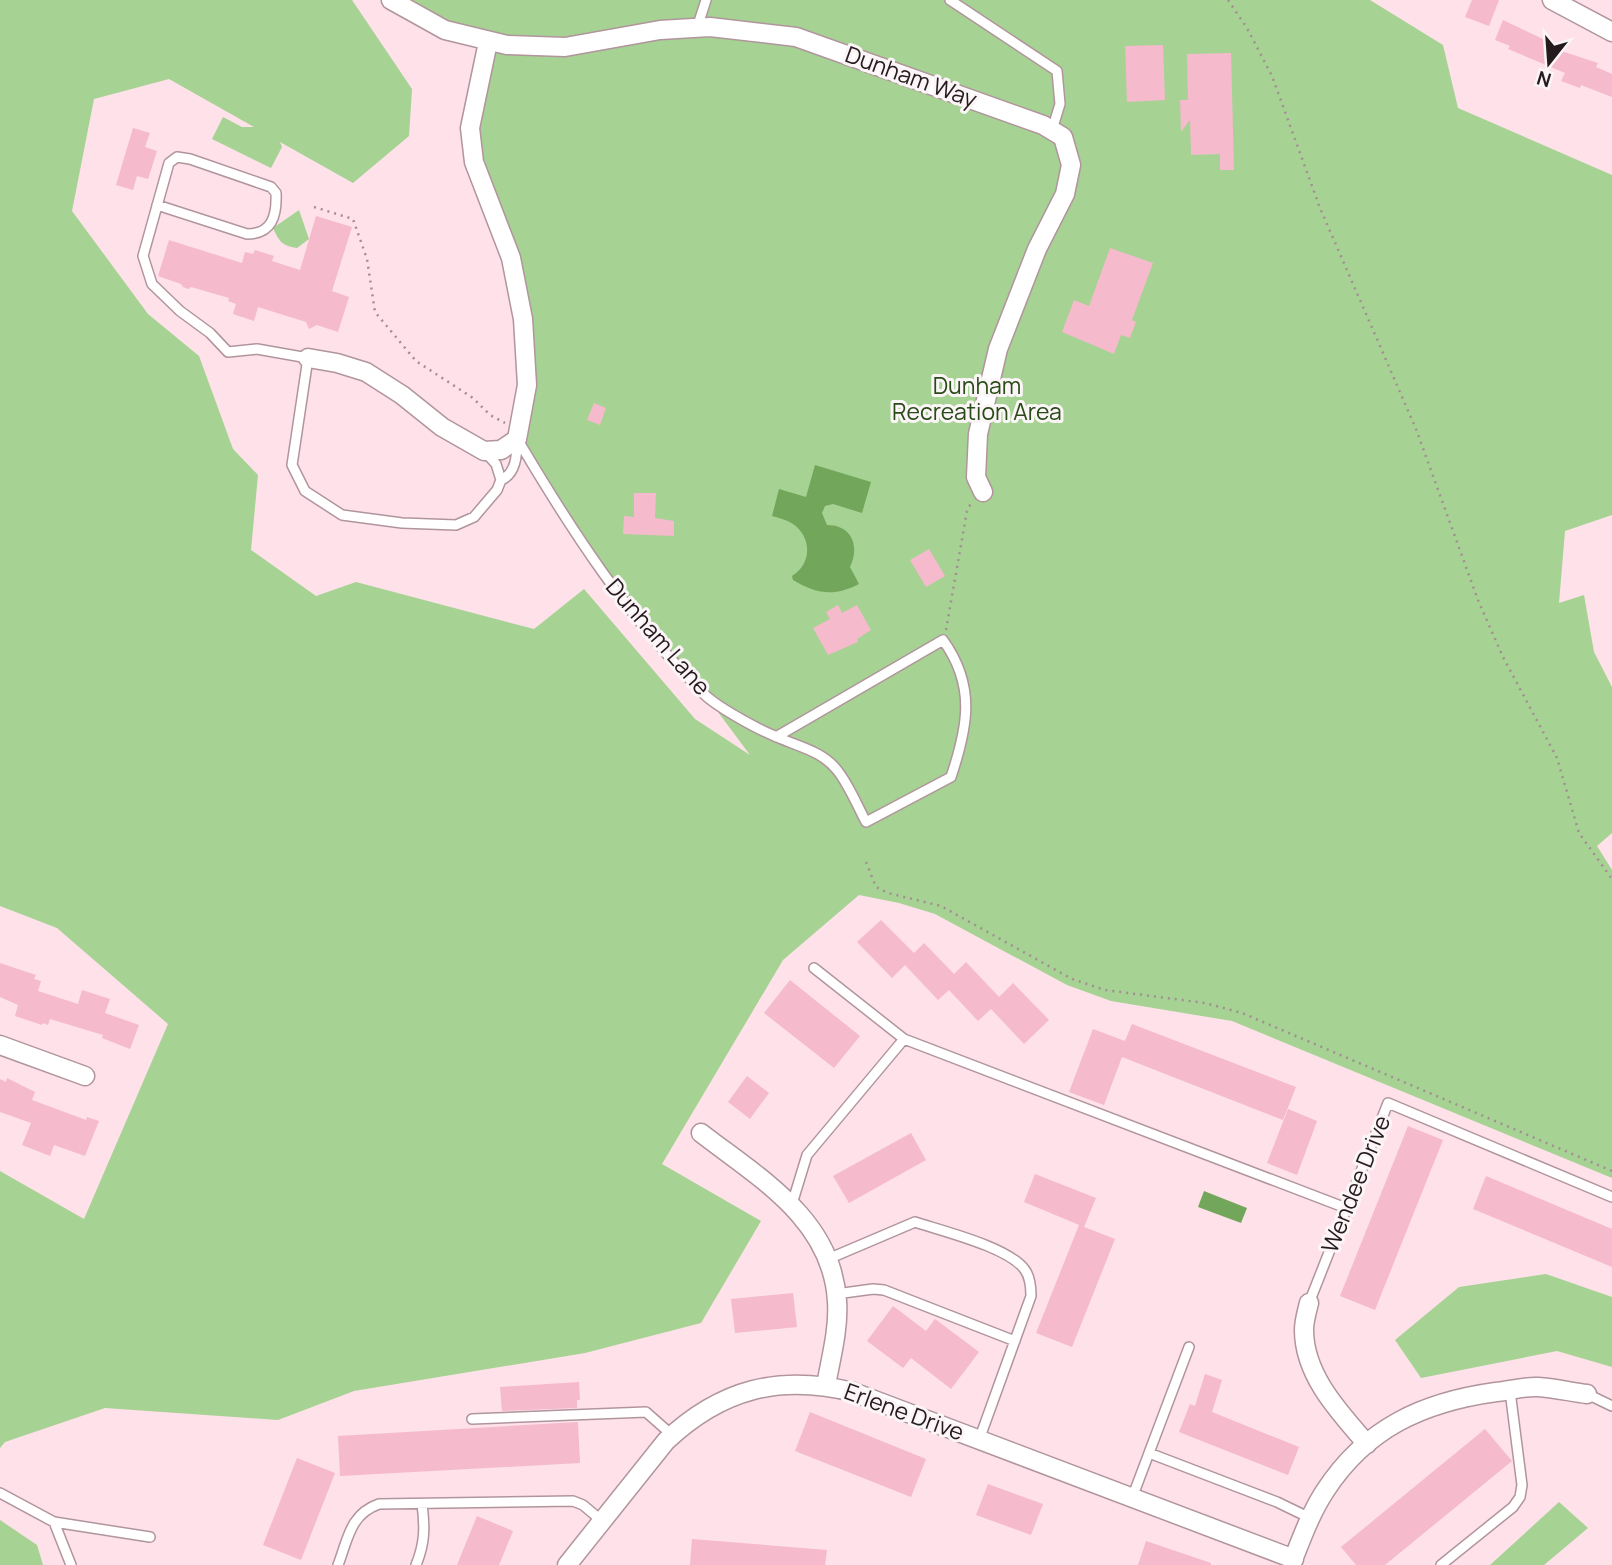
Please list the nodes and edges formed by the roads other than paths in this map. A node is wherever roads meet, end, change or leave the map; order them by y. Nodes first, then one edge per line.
1 (391, 0) edge
2 (706, 0) edge
3 (950, 0) edge
4 (1552, 0) edge
5 (1583, 8) edge
6 (697, 28) junction
7 (1612, 32) edge
8 (488, 42) junction
9 (1052, 130) junction
10 (157, 205) junction
11 (308, 358) junction
12 (514, 432) junction
13 (484, 451) junction
14 (501, 480) junction
15 (983, 492) road end
16 (776, 737) junction
17 (814, 968) dead end
18 (904, 1039) junction
19 (0, 1045) edge
20 (85, 1076) dead end
21 (701, 1133) dead end
22 (1612, 1197) edge
23 (792, 1204) junction
24 (1346, 1208) junction
25 (828, 1259) junction
26 (836, 1294) junction
27 (1309, 1303) joint
28 (1015, 1341) junction
29 (1189, 1347) dead end
30 (827, 1385) junction
31 (1510, 1391) junction
32 (1587, 1394) joint
33 (1612, 1406) edge
34 (472, 1419) dead end
35 (673, 1436) junction
36 (979, 1440) junction
37 (1367, 1444) junction
38 (1149, 1453) junction
39 (0, 1493) edge
40 (1132, 1497) junction
41 (422, 1504) junction
42 (1310, 1518) junction
43 (602, 1521) junction
44 (54, 1522) junction
45 (150, 1537) dead end
46 (1293, 1562) edge
47 (71, 1565) edge
48 (338, 1565) edge
49 (416, 1565) edge
50 (567, 1565) edge
51 (1441, 1565) edge

1 - 8 street, Dunham Way
2 - 6 lane
3 - 9 lane
4 - 5 street
5 - 7 street
6 - 8 street, Dunham Way
6 - 9 street, Dunham Way
8 - 12 street
9 - 15 street
10 - 10 lane
10 - 11 lane
11 - 13 street
11 - 14 lane
12 - 13 street
12 - 14 lane
12 - 16 lane, Dunham Lane
13 - 14 lane
16 - 16 lane, Dunham Lane
17 - 18 lane
18 - 23 lane
18 - 24 lane
19 - 20 street
21 - 23 street
22 - 24 lane, Wendee Drive
23 - 25 street
24 - 27 lane, Wendee Drive
25 - 26 street
25 - 28 lane
26 - 28 lane
26 - 30 street
27 - 37 street, Wendee Drive
28 - 36 lane
29 - 38 lane
30 - 35 street, Erlene Drive
30 - 36 street, Erlene Drive
31 - 32 street
31 - 37 street
31 - 51 lane
32 - 33 lane
34 - 35 lane
35 - 43 street, Erlene Drive
36 - 40 street, Erlene Drive
37 - 42 street
38 - 40 lane
38 - 42 lane
39 - 44 lane
40 - 46 street, Erlene Drive
41 - 43 lane
41 - 48 lane
41 - 49 lane
42 - 46 street
43 - 50 street, Erlene Drive
44 - 45 lane
44 - 47 lane

